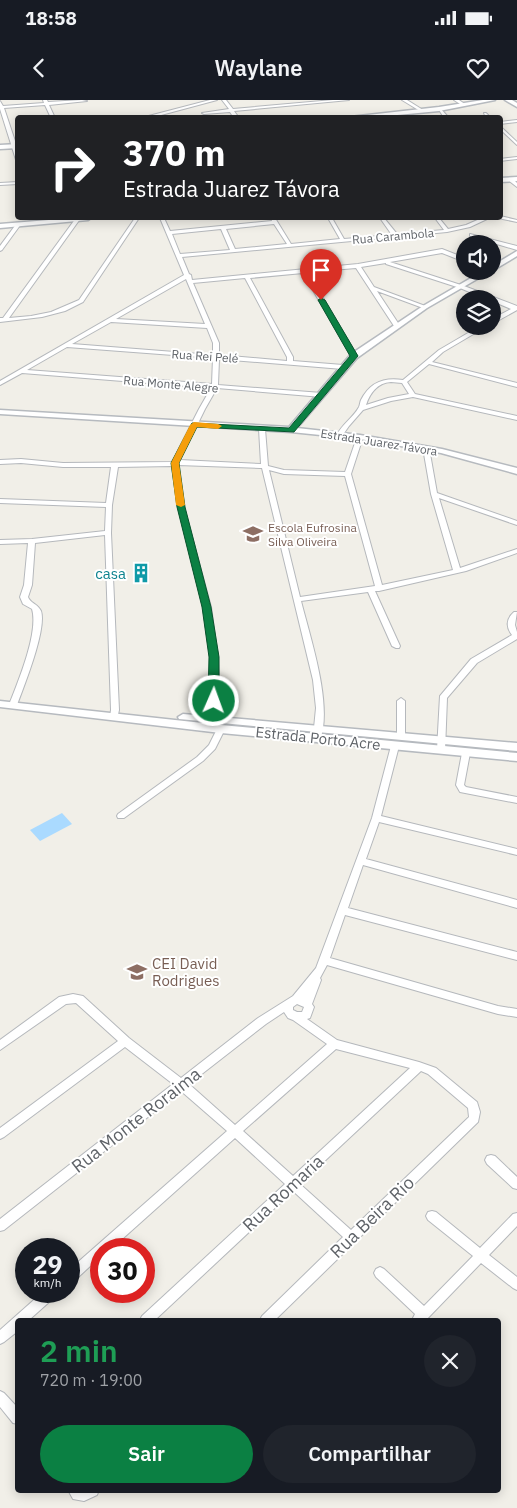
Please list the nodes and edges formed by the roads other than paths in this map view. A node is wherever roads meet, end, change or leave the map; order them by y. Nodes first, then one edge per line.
1 (215, 100) edge
2 (224, 100) edge
3 (347, 100) edge
4 (404, 100) edge
5 (456, 100) edge
6 (492, 100) edge
7 (508, 100) edge
8 (0, 101) edge
9 (84, 101) edge
10 (46, 102) edge
11 (308, 102) edge
12 (196, 104) junction
13 (464, 105) junction
14 (517, 105) edge
15 (1, 107) edge
16 (438, 109) junction
17 (231, 110) junction
18 (421, 110) junction
19 (204, 113) joint
20 (52, 115) edge
21 (158, 115) edge
22 (235, 115) edge
23 (396, 115) edge
24 (444, 115) edge
25 (517, 121) edge
26 (503, 123) edge
27 (503, 129) edge
28 (515, 139) edge
29 (506, 140) dead end
30 (15, 143) edge
31 (517, 144) edge
32 (15, 146) edge
33 (0, 147) edge
34 (517, 158) edge
35 (503, 160) edge
36 (514, 179) edge
37 (15, 183) edge
38 (0, 184) edge
39 (517, 186) edge
40 (503, 218) edge
41 (37, 220) edge
42 (77, 220) edge
43 (136, 220) edge
44 (163, 220) edge
45 (275, 220) edge
46 (331, 220) edge
47 (384, 220) edge
48 (439, 220) edge
49 (481, 220) edge
50 (517, 221) edge
51 (19, 224) junction
52 (0, 226) edge
53 (223, 227) junction
54 (448, 231) junction
55 (170, 233) junction
56 (396, 236) junction
57 (343, 240) junction
58 (501, 243) edge
59 (290, 246) junction
60 (517, 248) edge
61 (0, 249) edge
62 (233, 251) junction
63 (442, 251) joint
64 (517, 253) edge
65 (180, 256) junction
66 (456, 256) edge
67 (386, 262) junction
68 (501, 263) edge
69 (358, 266) junction
70 (305, 272) junction
71 (188, 275) junction
72 (247, 277) junction
73 (473, 280) edge
74 (190, 282) junction
75 (462, 287) junction
76 (373, 288) junction
77 (470, 290) edge
78 (501, 303) edge
79 (425, 307) junction
80 (516, 309) edge
81 (501, 317) edge
82 (2, 320) edge
83 (111, 320) junction
84 (208, 326) junction
85 (397, 326) junction
86 (469, 335) edge
87 (66, 345) junction
88 (215, 356) junction
89 (354, 356) junction
90 (290, 362) junction
91 (427, 362) junction
92 (343, 367) junction
93 (21, 371) junction
94 (404, 382) junction
95 (0, 383) edge
96 (517, 385) edge
97 (215, 388) junction
98 (322, 395) junction
99 (413, 395) junction
100 (361, 409) junction
101 (0, 412) edge
102 (517, 418) edge
103 (194, 425) junction
104 (262, 429) junction
105 (291, 430) junction
106 (340, 435) junction
107 (360, 437) junction
108 (426, 448) junction
109 (0, 462) edge
110 (175, 463) junction
111 (115, 465) junction
112 (264, 468) junction
113 (517, 471) edge
114 (348, 474) junction
115 (434, 494) junction
116 (0, 501) edge
117 (109, 504) junction
118 (517, 523) edge
119 (108, 533) junction
120 (32, 541) junction
121 (0, 542) edge
122 (517, 551) edge
123 (457, 571) junction
124 (375, 590) junction
125 (298, 599) junction
126 (517, 614) edge
127 (516, 636) edge
128 (396, 646) dead end
129 (0, 697) edge
130 (401, 701) dead end
131 (14, 702) junction
132 (0, 704) edge
133 (114, 713) junction
134 (212, 720) junction
135 (220, 729) junction
136 (318, 733) junction
137 (398, 741) junction
138 (442, 745) junction
139 (517, 747) edge
140 (466, 753) junction
141 (517, 757) edge
142 (517, 800) edge
143 (122, 816) dead end
144 (376, 818) junction
145 (517, 852) edge
146 (361, 861) junction
147 (517, 904) edge
148 (342, 910) junction
149 (517, 956) edge
150 (322, 965) junction
151 (73, 998) joint
152 (296, 1010) junction
153 (517, 1013) edge
154 (312, 1030) joint
155 (125, 1042) junction
156 (334, 1044) junction
157 (0, 1046) edge
158 (419, 1066) junction
159 (181, 1084) junction
160 (236, 1132) junction
161 (0, 1134) edge
162 (491, 1160) dead end
163 (517, 1184) edge
164 (293, 1185) junction
165 (432, 1216) dead end
166 (517, 1218) edge
167 (0, 1226) edge
168 (351, 1237) junction
169 (115, 1238) edge
170 (482, 1257) junction
171 (90, 1260) edge
172 (80, 1268) edge
173 (380, 1273) dead end
174 (517, 1284) edge
175 (39, 1303) edge
176 (421, 1317) edge
177 (22, 1318) edge
178 (148, 1318) edge
179 (268, 1318) edge
180 (15, 1325) edge
181 (0, 1338) edge
182 (0, 1397) edge
183 (15, 1414) edge

1 - 12 street
2 - 17 street
3 - 11 street
4 - 18 street
5 - 13 street
6 - 13 street
7 - 14 street
8 - 15 street
9 - 10 street
10 - 15 street
10 - 20 street
11 - 17 street
12 - 19 street
12 - 21 street
13 - 16 street
15 - 30 street
16 - 18 street
16 - 24 street
17 - 19 street
17 - 22 street
18 - 23 street
25 - 26 street
27 - 28 street
28 - 29 street
28 - 31 street
32 - 33 street
34 - 35 street
36 - 39 street
37 - 38 street
40 - 50 street
41 - 51 street
42 - 82 street
43 - 82 street
44 - 55 street
45 - 53 street
45 - 59 street
46 - 57 street
47 - 56 street
48 - 54 street
49 - 54 street, Rua Carambola
51 - 52 street
51 - 61 street
53 - 55 street
53 - 62 street
54 - 56 street, Rua Carambola
55 - 65 street
56 - 57 street, Rua Carambola
57 - 59 street, Rua Carambola
58 - 60 street
59 - 62 street, Rua Carambola
62 - 65 street, Rua Carambola
63 - 66 street
63 - 67 street
64 - 68 street
65 - 71 street
67 - 69 street
67 - 75 street
69 - 70 street
69 - 76 street
70 - 72 street
70 - 89 street
71 - 74 street
71 - 83 street
72 - 74 street
72 - 90 street
73 - 75 street
74 - 84 street
75 - 77 street
75 - 79 street
76 - 79 street
76 - 85 street
78 - 80 street
79 - 85 street
80 - 81 street
83 - 84 street
83 - 87 street
84 - 88 street
85 - 89 street
86 - 91 street
87 - 88 street, Rua Rei Pelé
87 - 93 street
88 - 90 street, Rua Rei Pelé
88 - 97 street
89 - 92 street
90 - 92 street, Rua Rei Pelé
91 - 94 street
91 - 96 street
92 - 98 street
93 - 95 street
93 - 97 street, Rua Monte Alegre
94 - 99 street
94 - 100 street
97 - 98 street, Rua Monte Alegre
97 - 103 street
98 - 105 street
99 - 100 street
99 - 102 street
100 - 106 street
101 - 103 street, Estrada Juarez Távora
103 - 104 street, Estrada Juarez Távora
103 - 110 street
104 - 105 street, Estrada Juarez Távora
104 - 112 street
105 - 106 street, Estrada Juarez Távora
106 - 107 street, Estrada Juarez Távora
107 - 108 street, Estrada Juarez Távora
107 - 114 street
108 - 113 street, Estrada Juarez Távora
108 - 115 street
109 - 111 street
110 - 111 street
110 - 112 street
110 - 134 street
111 - 117 street
112 - 114 street
112 - 125 street
114 - 124 street
115 - 118 street
115 - 123 street
116 - 117 street
117 - 119 street
119 - 120 street
119 - 133 street
120 - 121 street
120 - 131 street
122 - 123 street
123 - 124 street
124 - 125 street
124 - 128 street
125 - 136 street
126 - 127 street
127 - 138 street
129 - 131 street, Estrada Porto Acre
130 - 137 street
131 - 132 street, Estrada Porto Acre
131 - 133 street, Estrada Porto Acre
133 - 134 street, Estrada Porto Acre
133 - 135 street, Estrada Porto Acre
134 - 136 street, Estrada Porto Acre
135 - 136 street, Estrada Porto Acre
135 - 143 street
136 - 137 street, Estrada Porto Acre
137 - 138 street, Estrada Porto Acre
137 - 144 street
138 - 139 street, Estrada Porto Acre
138 - 140 street, Estrada Porto Acre
140 - 141 street, Estrada Porto Acre
140 - 142 street
144 - 145 street
144 - 146 street
146 - 147 street
146 - 148 street
148 - 149 street
148 - 150 street
150 - 152 street
150 - 152 street
150 - 153 street
151 - 155 street
151 - 157 street
152 - 154 street
152 - 159 street, Rua Monte Roraima
154 - 156 street
155 - 159 street
155 - 161 street
156 - 158 street
156 - 160 street
158 - 164 street, Rua Romaria
158 - 168 street, Rua Beira Rio
159 - 160 street
159 - 167 street, Rua Monte Roraima
160 - 164 street
160 - 169 street
162 - 163 street
164 - 168 street
164 - 178 street, Rua Romaria
165 - 170 street
166 - 170 street
168 - 179 street, Rua Beira Rio
170 - 174 street
170 - 176 street
171 - 172 street
173 - 176 street
175 - 177 street
180 - 181 street
182 - 183 street

